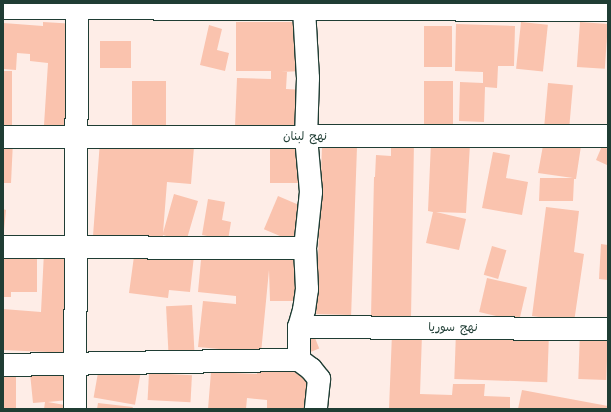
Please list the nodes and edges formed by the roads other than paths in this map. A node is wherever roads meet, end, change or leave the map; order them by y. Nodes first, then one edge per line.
1 (187, 6) edge
2 (3, 8) edge
3 (77, 9) junction
4 (304, 9) junction
5 (608, 10) edge
6 (608, 136) edge
7 (3, 137) edge
8 (306, 137) junction
9 (77, 138) junction
10 (3, 247) edge
11 (76, 247) junction
12 (305, 248) junction
13 (299, 327) junction
14 (608, 329) edge
15 (299, 360) junction
16 (3, 365) edge
17 (75, 365) junction
18 (75, 409) edge
19 (316, 409) edge

1 - 3 street
1 - 4 street
2 - 3 street
3 - 9 street
4 - 5 street
4 - 8 street
6 - 8 street, نهج لبنان
7 - 9 street, نهج لبنان
8 - 9 street, نهج لبنان
8 - 12 street
9 - 11 street
10 - 11 street
11 - 12 street
11 - 17 street
12 - 13 street
13 - 14 street, نهج سوريا
13 - 15 street
15 - 17 street
15 - 19 street
16 - 17 street
17 - 18 street

